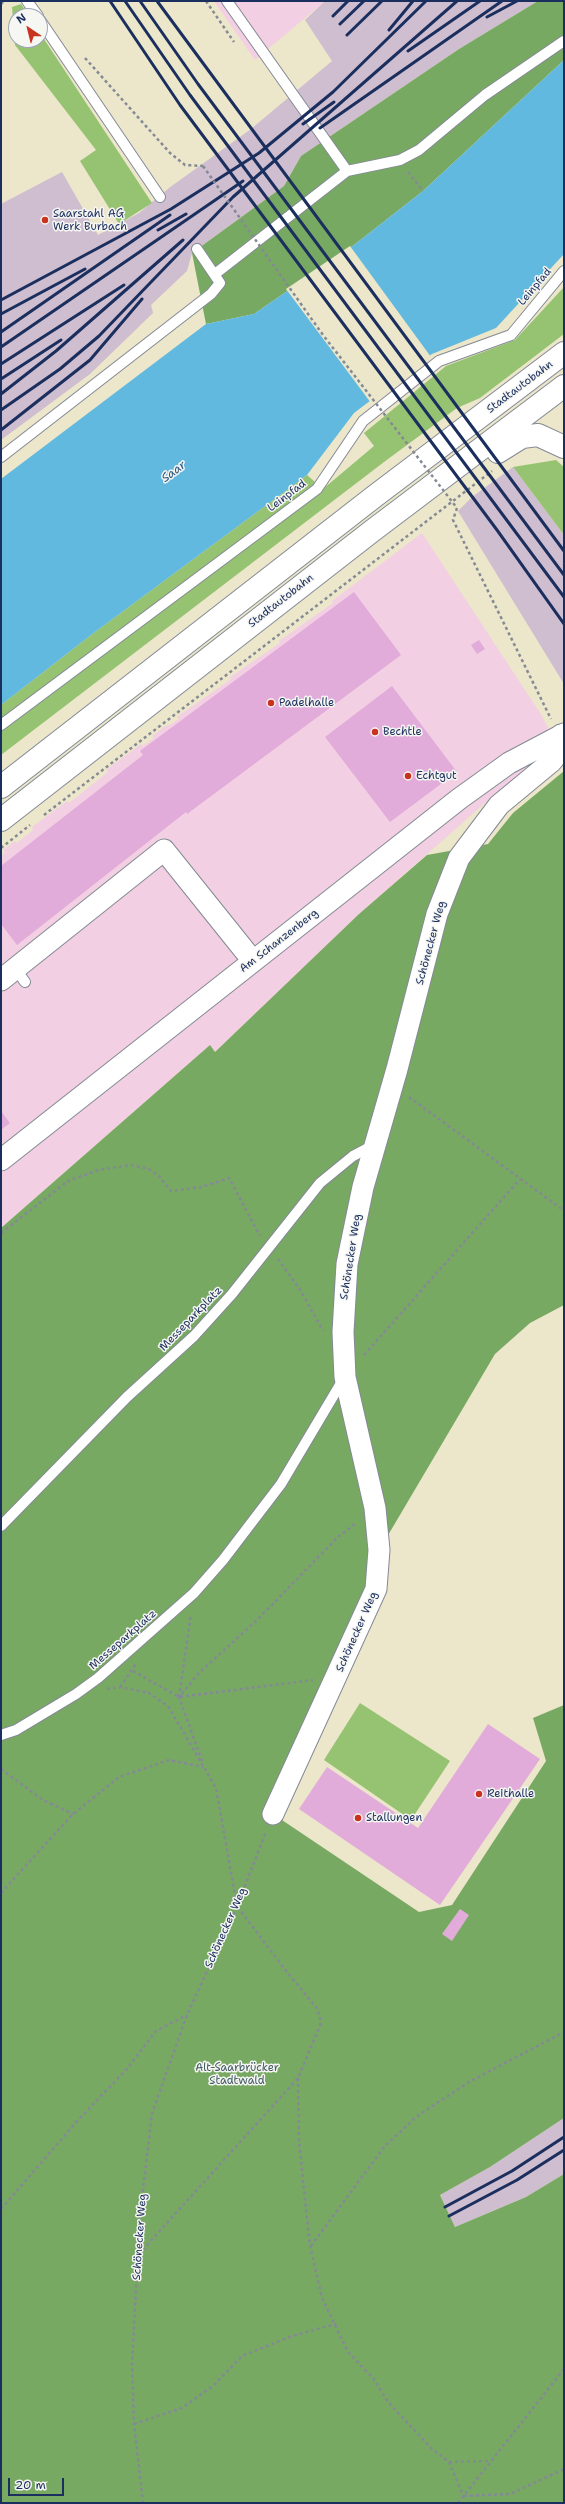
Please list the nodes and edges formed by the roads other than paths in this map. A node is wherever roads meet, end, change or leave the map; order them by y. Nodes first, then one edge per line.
1 (227, 1) edge
2 (48, 32) edge
3 (564, 41) edge
4 (347, 171) junction
5 (160, 197) dead end
6 (197, 249) dead end
7 (564, 271) edge
8 (216, 274) junction
9 (564, 353) edge
10 (564, 386) edge
11 (564, 447) edge
12 (1, 457) edge
13 (372, 531) junction
14 (1, 725) edge
15 (562, 734) edge
16 (1, 787) edge
17 (1, 820) edge
18 (253, 961) junction
19 (14, 977) edge
20 (376, 1144) junction
21 (1, 1160) edge
22 (345, 1377) junction
23 (1, 1526) edge
24 (1, 1735) edge
25 (273, 1814) road end

1 - 4 lane
2 - 5 lane
3 - 4 lane
4 - 8 lane
6 - 8 lane
7 - 14 lane, Leinpfad
8 - 12 lane
9 - 16 highway, Stadtautobahn
10 - 13 highway, Stadtautobahn
11 - 13 highway
13 - 17 highway, Stadtautobahn
15 - 18 street, Am Schanzenberg
15 - 20 street, Schönecker Weg
18 - 19 street
18 - 21 street, Am Schanzenberg
20 - 22 street, Schönecker Weg
20 - 23 lane, Messeparkplatz
22 - 24 lane, Messeparkplatz
22 - 25 street, Schönecker Weg

